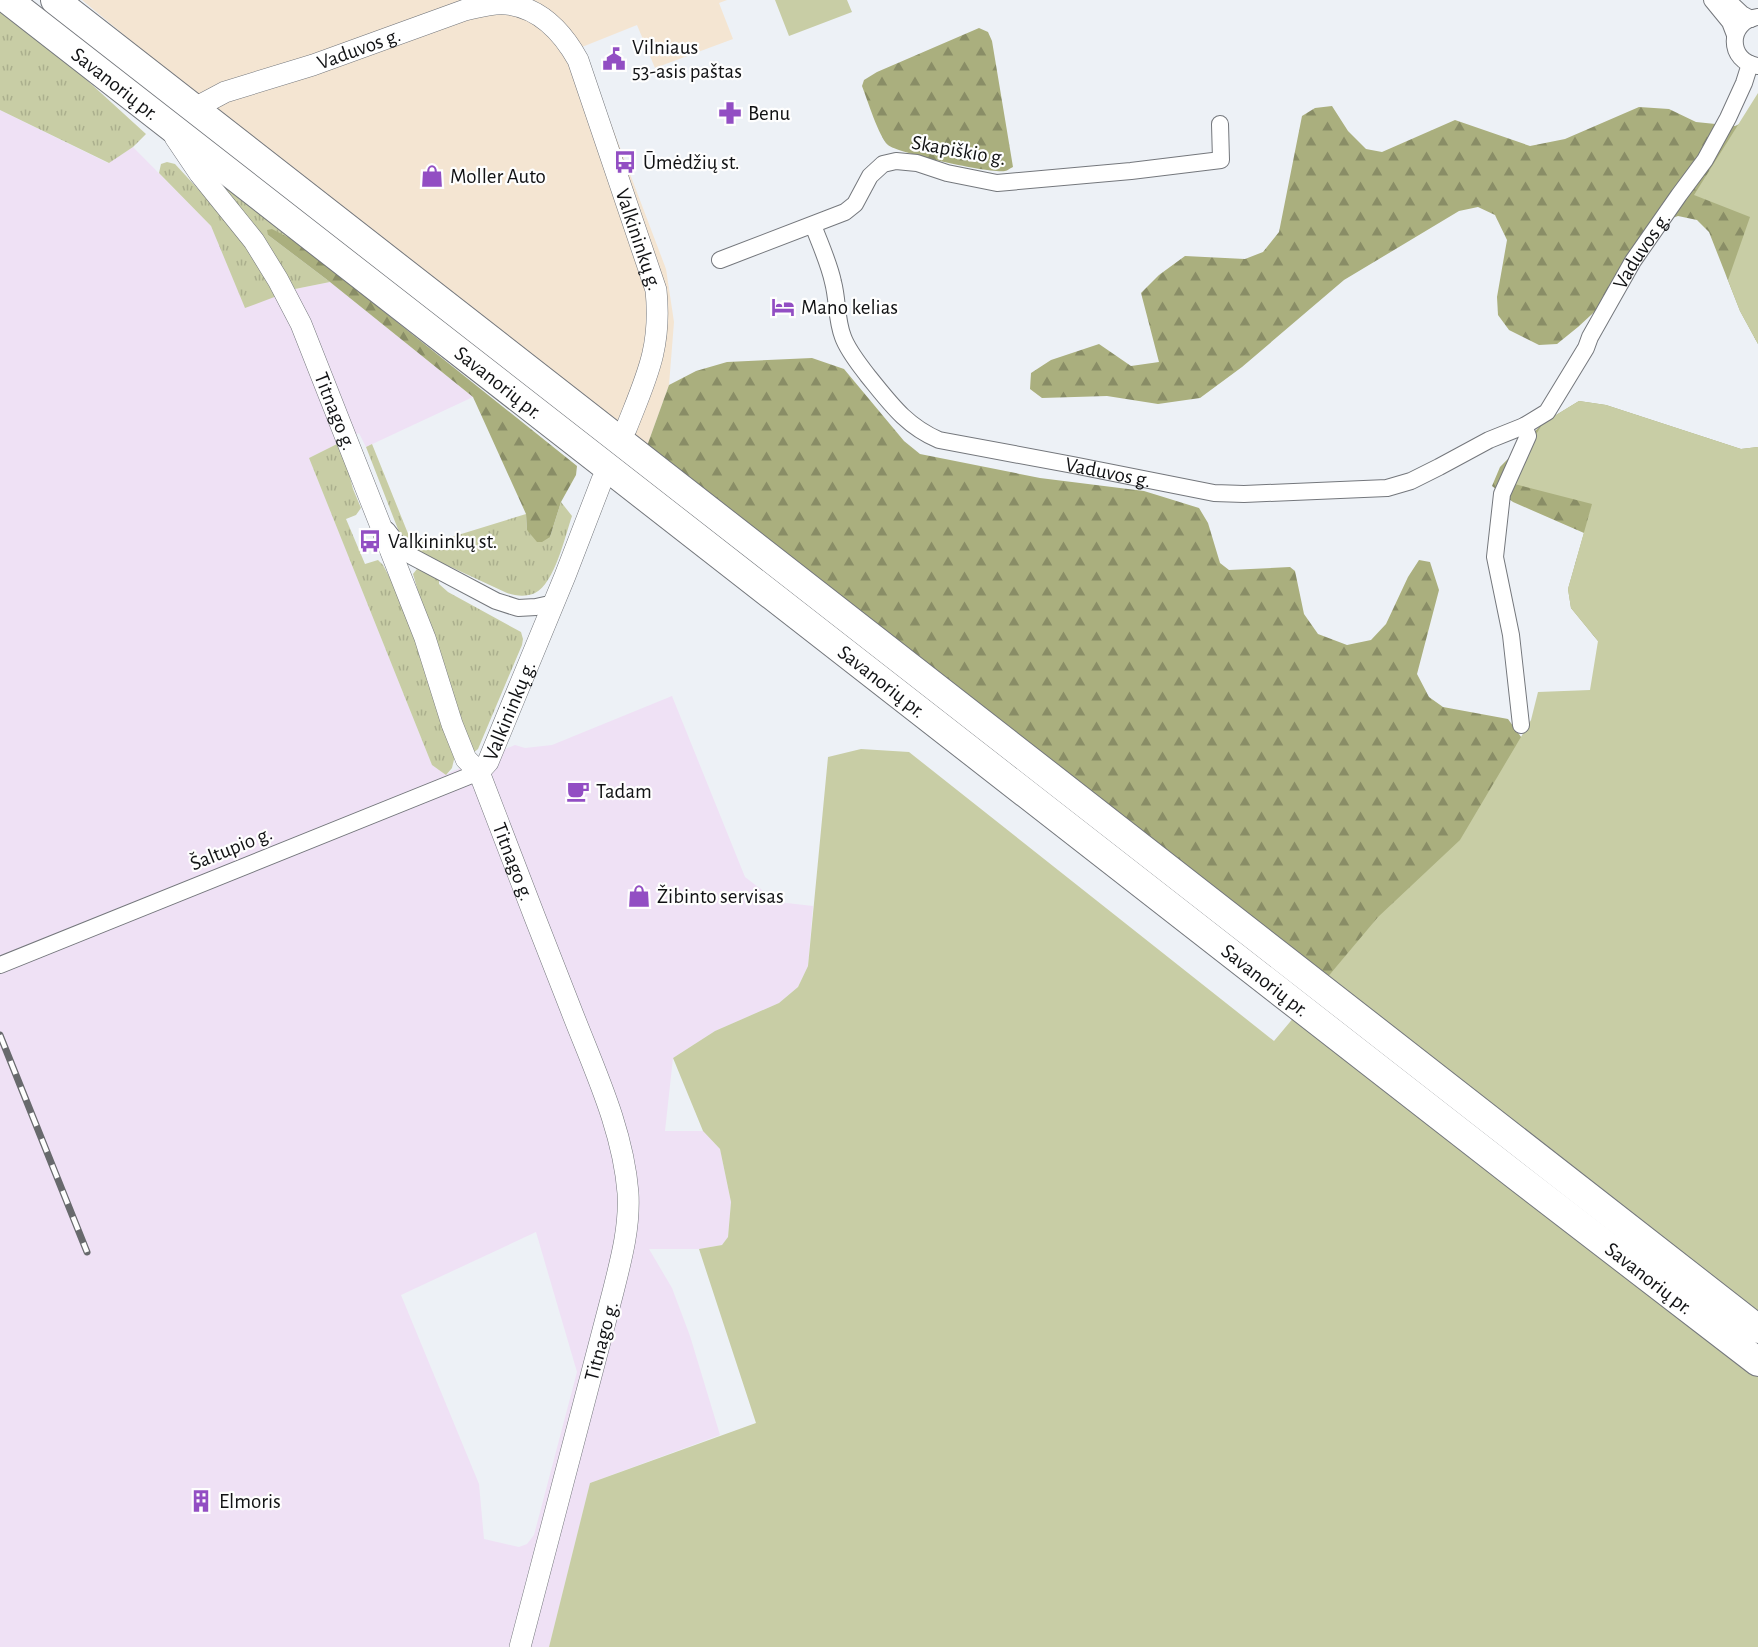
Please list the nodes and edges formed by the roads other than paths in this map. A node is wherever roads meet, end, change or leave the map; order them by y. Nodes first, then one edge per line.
1 (8, 0) edge
2 (55, 0) edge
3 (1712, 0) edge
4 (1727, 0) edge
5 (521, 3) edge
6 (1755, 18) edge
7 (1735, 36) junction
8 (1754, 65) edge
9 (193, 109) junction
10 (167, 124) junction
11 (1220, 124) dead end
12 (813, 225) junction
13 (720, 260) dead end
14 (1524, 426) junction
15 (626, 429) dead end
16 (602, 480) dead end
17 (378, 519) junction
18 (554, 603) junction
19 (1521, 725) dead end
20 (479, 772) junction
21 (0, 965) edge
22 (1758, 1329) edge
23 (1758, 1362) edge
24 (520, 1647) edge

1 - 10 highway, Savanorių pr.
2 - 9 highway, Savanorių pr.
3 - 7 street, Vaduvos g.
4 - 6 street
5 - 9 street, Vaduvos g.
5 - 15 street, Valkininkų g.
6 - 7 street
7 - 8 street, Vaduvos g.
8 - 14 street, Vaduvos g.
9 - 22 highway, Savanorių pr.
10 - 17 street, Titnago g.
10 - 23 highway, Savanorių pr.
11 - 12 street, Skapiškio g.
12 - 13 street, Skapiškio g.
12 - 14 street, Vaduvos g.
14 - 19 street
16 - 18 street, Valkininkų g.
17 - 18 street
17 - 20 street, Titnago g.
18 - 20 street, Valkininkų g.
20 - 21 street, Šaltupio g.
20 - 24 street, Titnago g.

